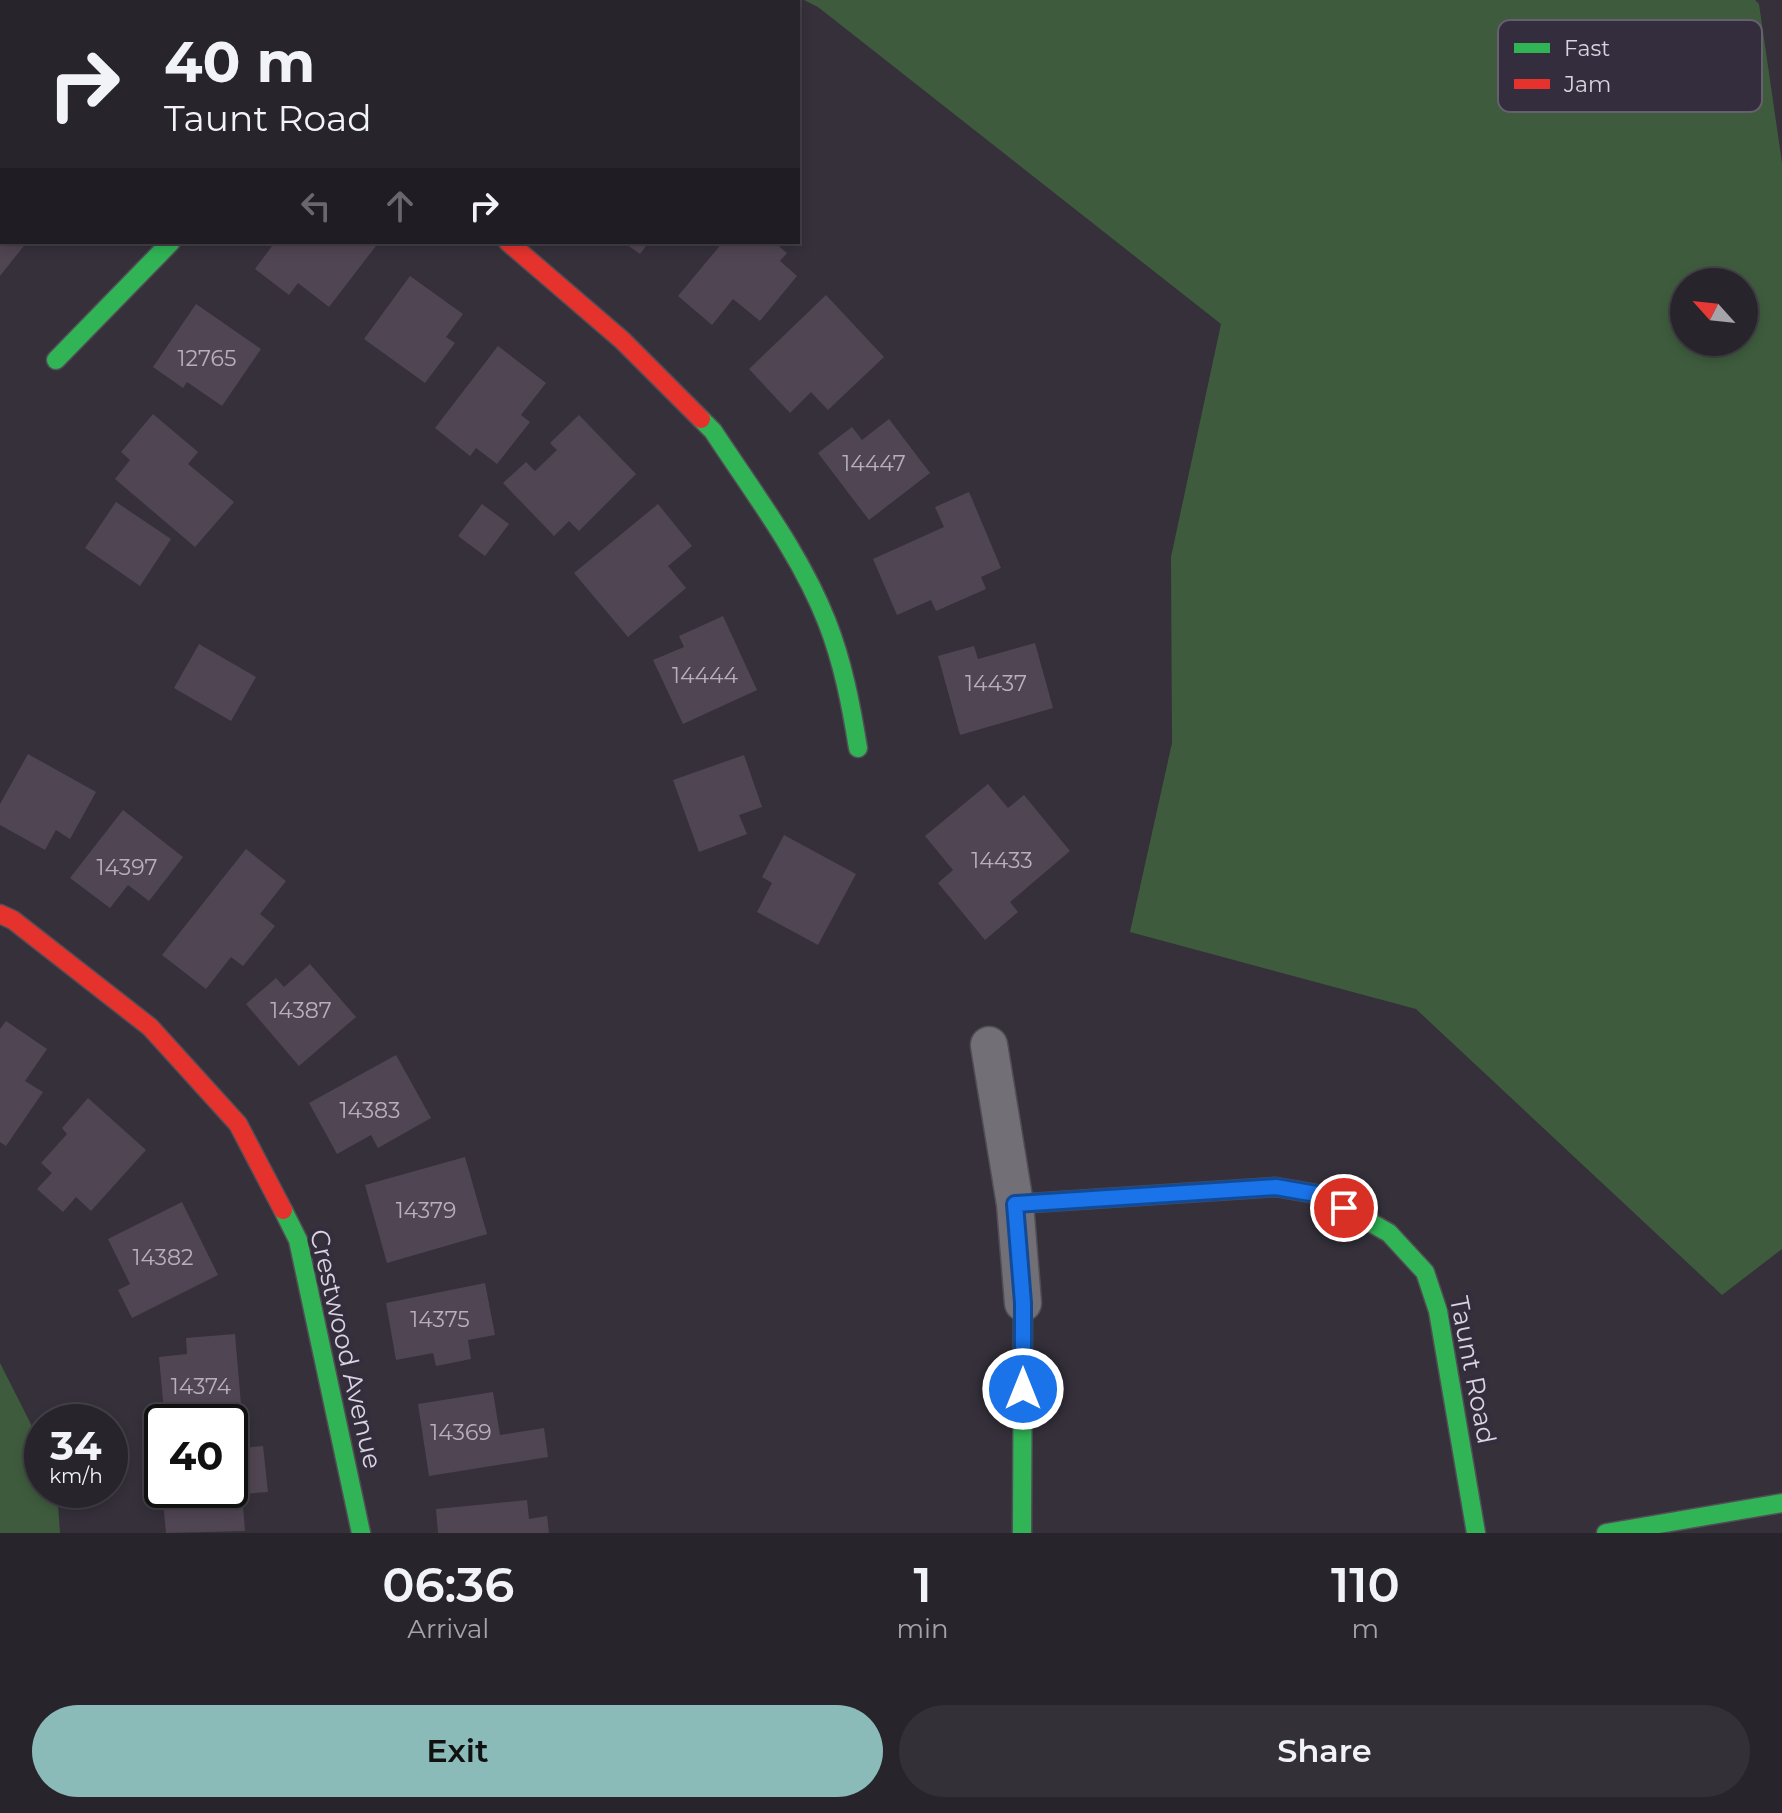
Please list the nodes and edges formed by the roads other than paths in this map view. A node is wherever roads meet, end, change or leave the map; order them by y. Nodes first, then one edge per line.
1 (169, 244) edge
2 (510, 244) edge
3 (56, 360) dead end
4 (858, 748) dead end
5 (0, 914) edge
6 (989, 1045) dead end
7 (1015, 1204) junction
8 (1023, 1303) joint
9 (1782, 1503) edge
10 (361, 1533) edge
11 (1022, 1533) edge
12 (1476, 1533) edge
13 (1606, 1533) edge

1 - 3 street
2 - 4 street
5 - 10 street, Crestwood Avenue
6 - 7 street
7 - 8 street
7 - 12 street, Taunt Road
8 - 11 street
9 - 13 street

